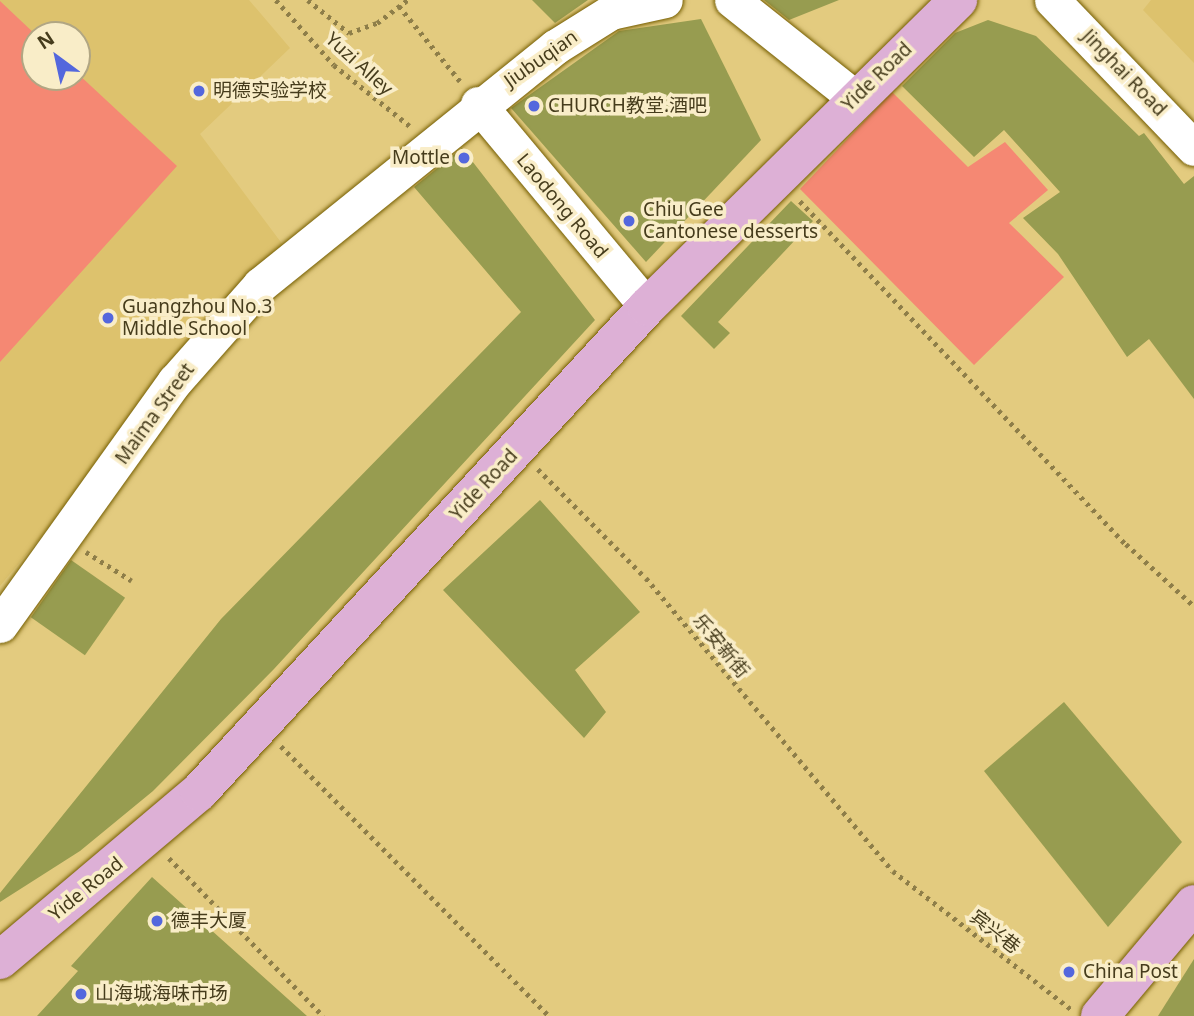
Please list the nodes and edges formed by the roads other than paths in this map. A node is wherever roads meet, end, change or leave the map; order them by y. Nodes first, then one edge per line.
1 (665, 0) edge
2 (732, 0) edge
3 (958, 0) edge
4 (1052, 0) edge
5 (854, 97) junction
6 (478, 104) junction
7 (430, 143) joint
8 (1194, 148) edge
9 (647, 307) junction
10 (0, 625) edge
11 (1194, 904) edge
12 (0, 960) edge
13 (1100, 1016) edge

1 - 6 street, Jiubuqian
2 - 5 street
3 - 5 main road, Yide Road
4 - 8 street, Jinghai Road
5 - 9 main road, Yide Road
6 - 7 street, Jiubuqian
6 - 9 street, Laodong Road
7 - 10 street, Maima Street
9 - 12 main road, Yide Road
11 - 13 main road

